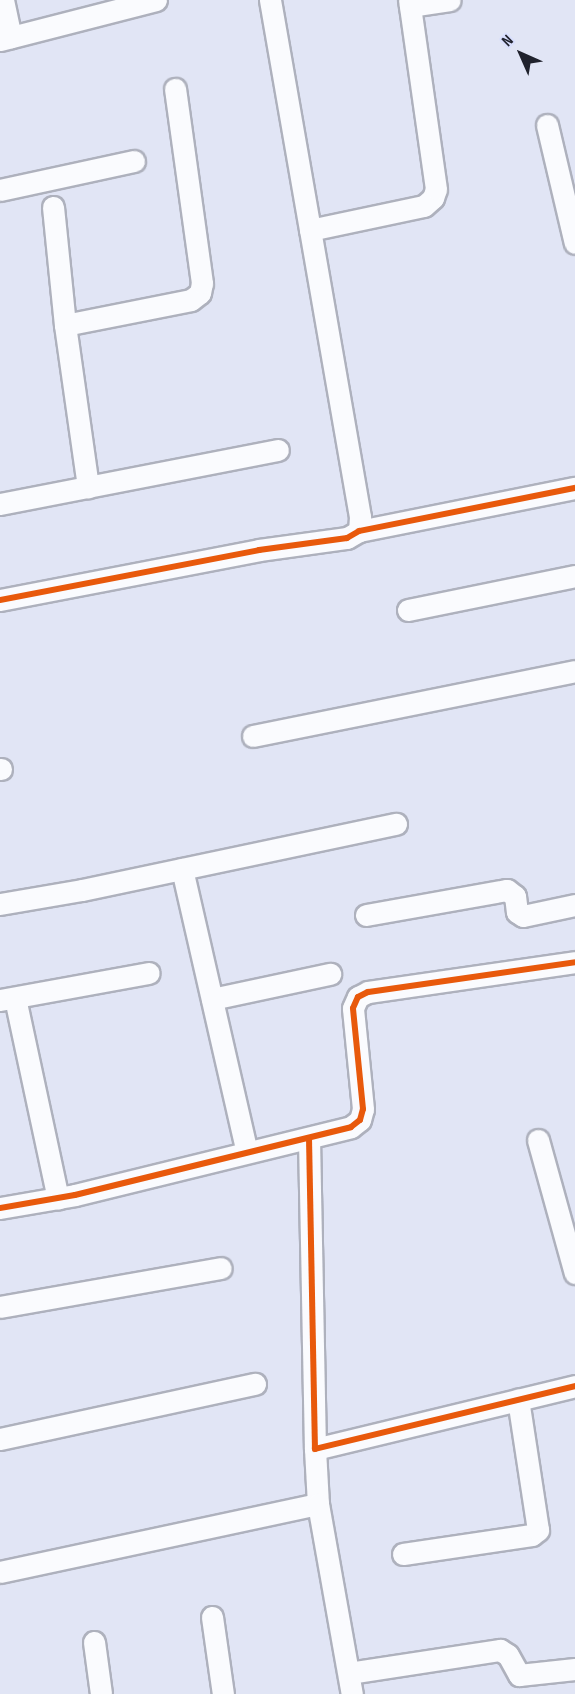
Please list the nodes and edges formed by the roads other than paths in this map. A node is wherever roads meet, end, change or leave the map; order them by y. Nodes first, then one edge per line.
1 (3, 0) edge
2 (156, 0) edge
3 (270, 0) edge
4 (450, 0) edge
5 (410, 3) edge
6 (6, 39) edge
7 (175, 89) dead end
8 (548, 125) dead end
9 (134, 161) dead end
10 (0, 190) edge
11 (53, 207) dead end
12 (310, 230) junction
13 (575, 243) edge
14 (64, 325) junction
15 (278, 450) dead end
16 (88, 487) junction
17 (575, 488) edge
18 (0, 504) edge
19 (359, 531) junction
20 (575, 576) edge
21 (0, 600) edge
22 (408, 610) dead end
23 (575, 671) edge
24 (253, 736) dead end
25 (396, 824) dead end
26 (182, 869) junction
27 (0, 904) edge
28 (575, 905) edge
29 (366, 915) dead end
30 (575, 962) edge
31 (149, 973) dead end
32 (330, 974) dead end
33 (7, 999) edge
34 (212, 999) junction
35 (309, 1138) junction
36 (538, 1140) dead end
37 (247, 1152) junction
38 (58, 1198) junction
39 (0, 1208) edge
40 (221, 1268) dead end
41 (575, 1273) edge
42 (0, 1307) edge
43 (255, 1384) dead end
44 (575, 1386) edge
45 (518, 1400) junction
46 (0, 1439) edge
47 (315, 1449) junction
48 (318, 1504) junction
49 (403, 1554) dead end
50 (0, 1572) edge
51 (212, 1617) dead end
52 (94, 1642) dead end
53 (575, 1669) edge
54 (349, 1672) junction
55 (101, 1694) edge
56 (223, 1694) edge
57 (352, 1694) edge

1 - 6 street
2 - 6 street
3 - 12 street
4 - 5 street
5 - 12 street
7 - 14 street
8 - 13 street
9 - 10 street
11 - 14 street
12 - 19 street
14 - 16 street
15 - 16 street
16 - 18 street
17 - 19 street
19 - 21 street
20 - 22 street
23 - 24 street
25 - 26 street
26 - 27 street
26 - 34 street
28 - 29 street
30 - 35 street
31 - 33 street
32 - 34 street
33 - 38 street
34 - 37 street
35 - 37 street
35 - 47 street
36 - 41 street
37 - 38 street
38 - 39 street
40 - 42 street
43 - 46 street
44 - 45 street
45 - 47 street
45 - 49 street
47 - 48 street
48 - 50 street
48 - 54 street
51 - 56 street
52 - 55 street
53 - 54 street
54 - 57 street

